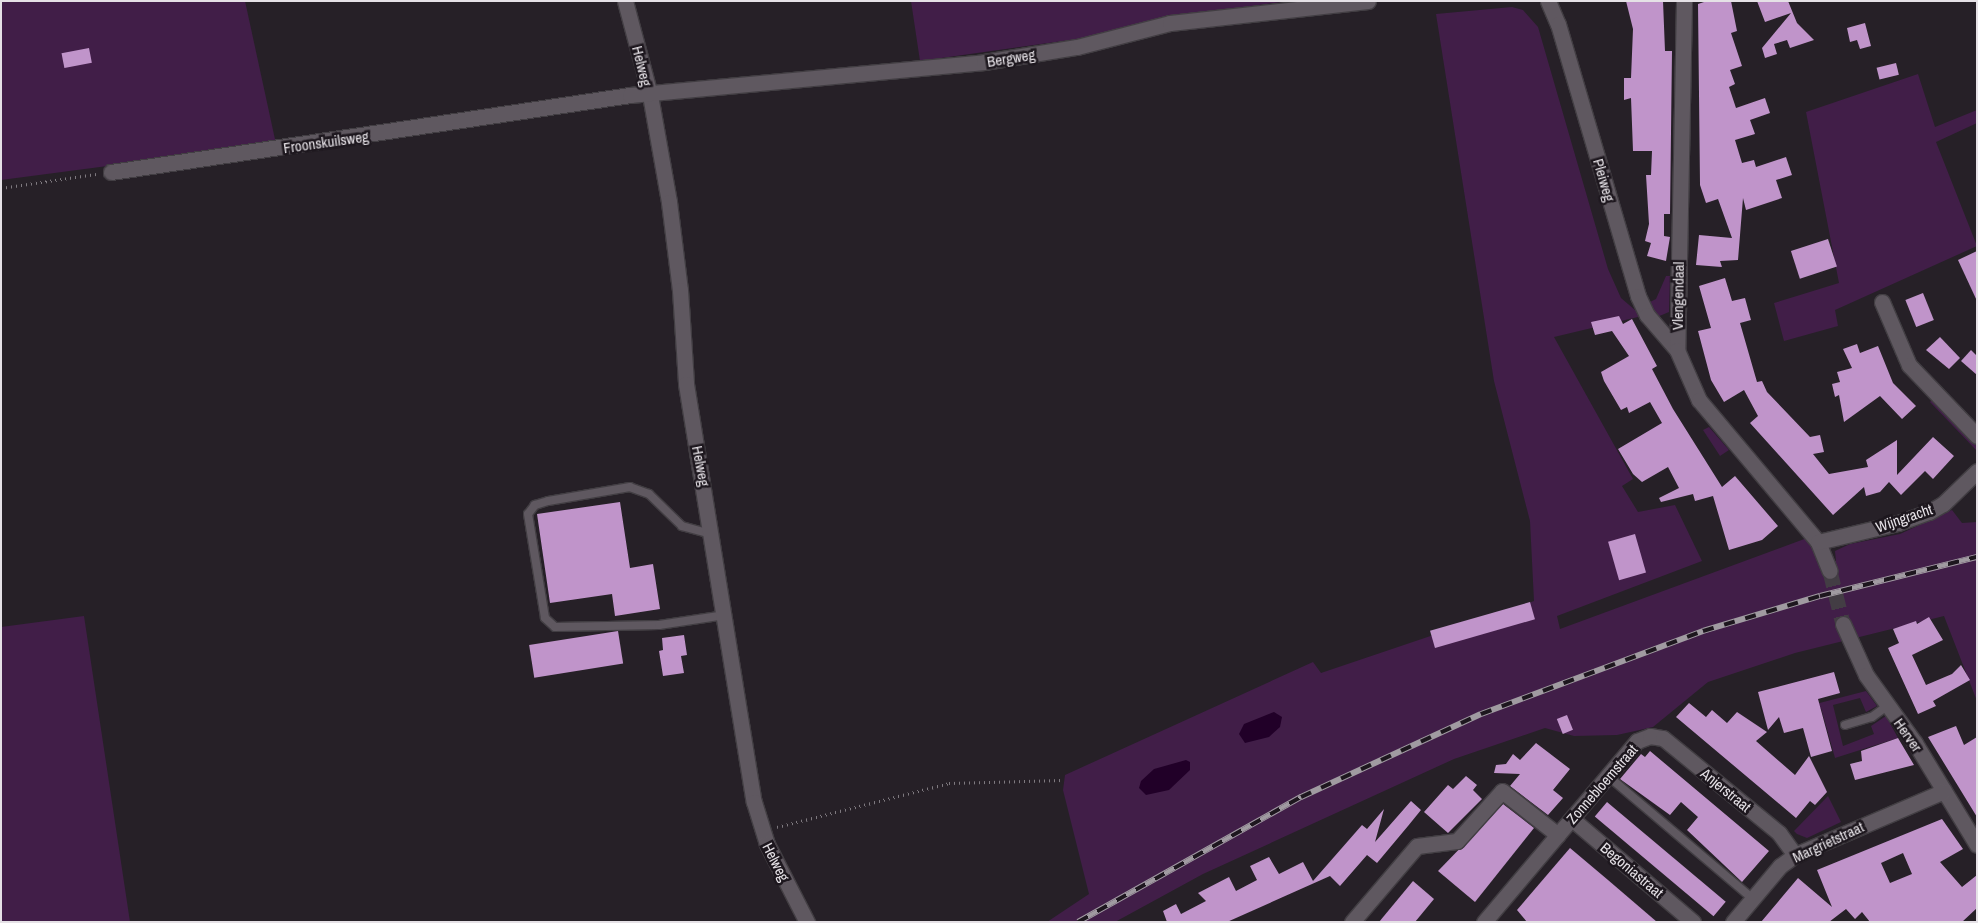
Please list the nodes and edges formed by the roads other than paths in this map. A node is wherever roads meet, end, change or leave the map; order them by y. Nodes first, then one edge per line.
1 (625, 1) edge
2 (1368, 1) edge
3 (1548, 1) edge
4 (1684, 1) edge
5 (650, 95) junction
6 (111, 172) road end
7 (1882, 302) dead end
8 (1677, 350) junction
9 (1977, 436) edge
10 (1977, 471) edge
11 (713, 534) junction
12 (1818, 542) junction
13 (1830, 571) tunnel mouth
14 (725, 615) junction
15 (1843, 624) tunnel mouth
16 (1887, 706) junction
17 (1845, 725) dead end
18 (1650, 736) joint
19 (1608, 776) junction
20 (1944, 791) junction
21 (1572, 819) junction
22 (1558, 835) junction
23 (1977, 845) edge
24 (1795, 855) junction
25 (1753, 899) junction
26 (1489, 920) edge
27 (807, 922) edge
28 (1352, 922) edge
29 (1693, 922) edge
30 (1733, 922) edge

1 - 5 street, Helweg
2 - 5 street, Bergweg
3 - 8 street, Pleiweg
4 - 8 street, Vlengendaal
5 - 6 street, Froonskuilsweg
5 - 11 street, Helweg
7 - 9 street
8 - 12 street, Vlengendaal
10 - 12 street, Wijngracht
11 - 14 street, Helweg
11 - 14 lane
12 - 13 street
14 - 27 street, Helweg
15 - 16 street, Herver
16 - 17 lane
16 - 20 street, Herver
18 - 19 street, Zonnebloemstraat
18 - 24 street, Anjerstraat
19 - 21 street, Zonnebloemstraat
19 - 25 lane
20 - 23 street, Herver
20 - 24 street, Margrietstraat
21 - 22 street, Zonnebloemstraat
21 - 29 street, Begoniastraat
22 - 26 street, Zonnebloemstraat
22 - 28 street, Zonnebloemstraat
24 - 25 street, Margrietstraat
25 - 30 street, Margrietstraat

